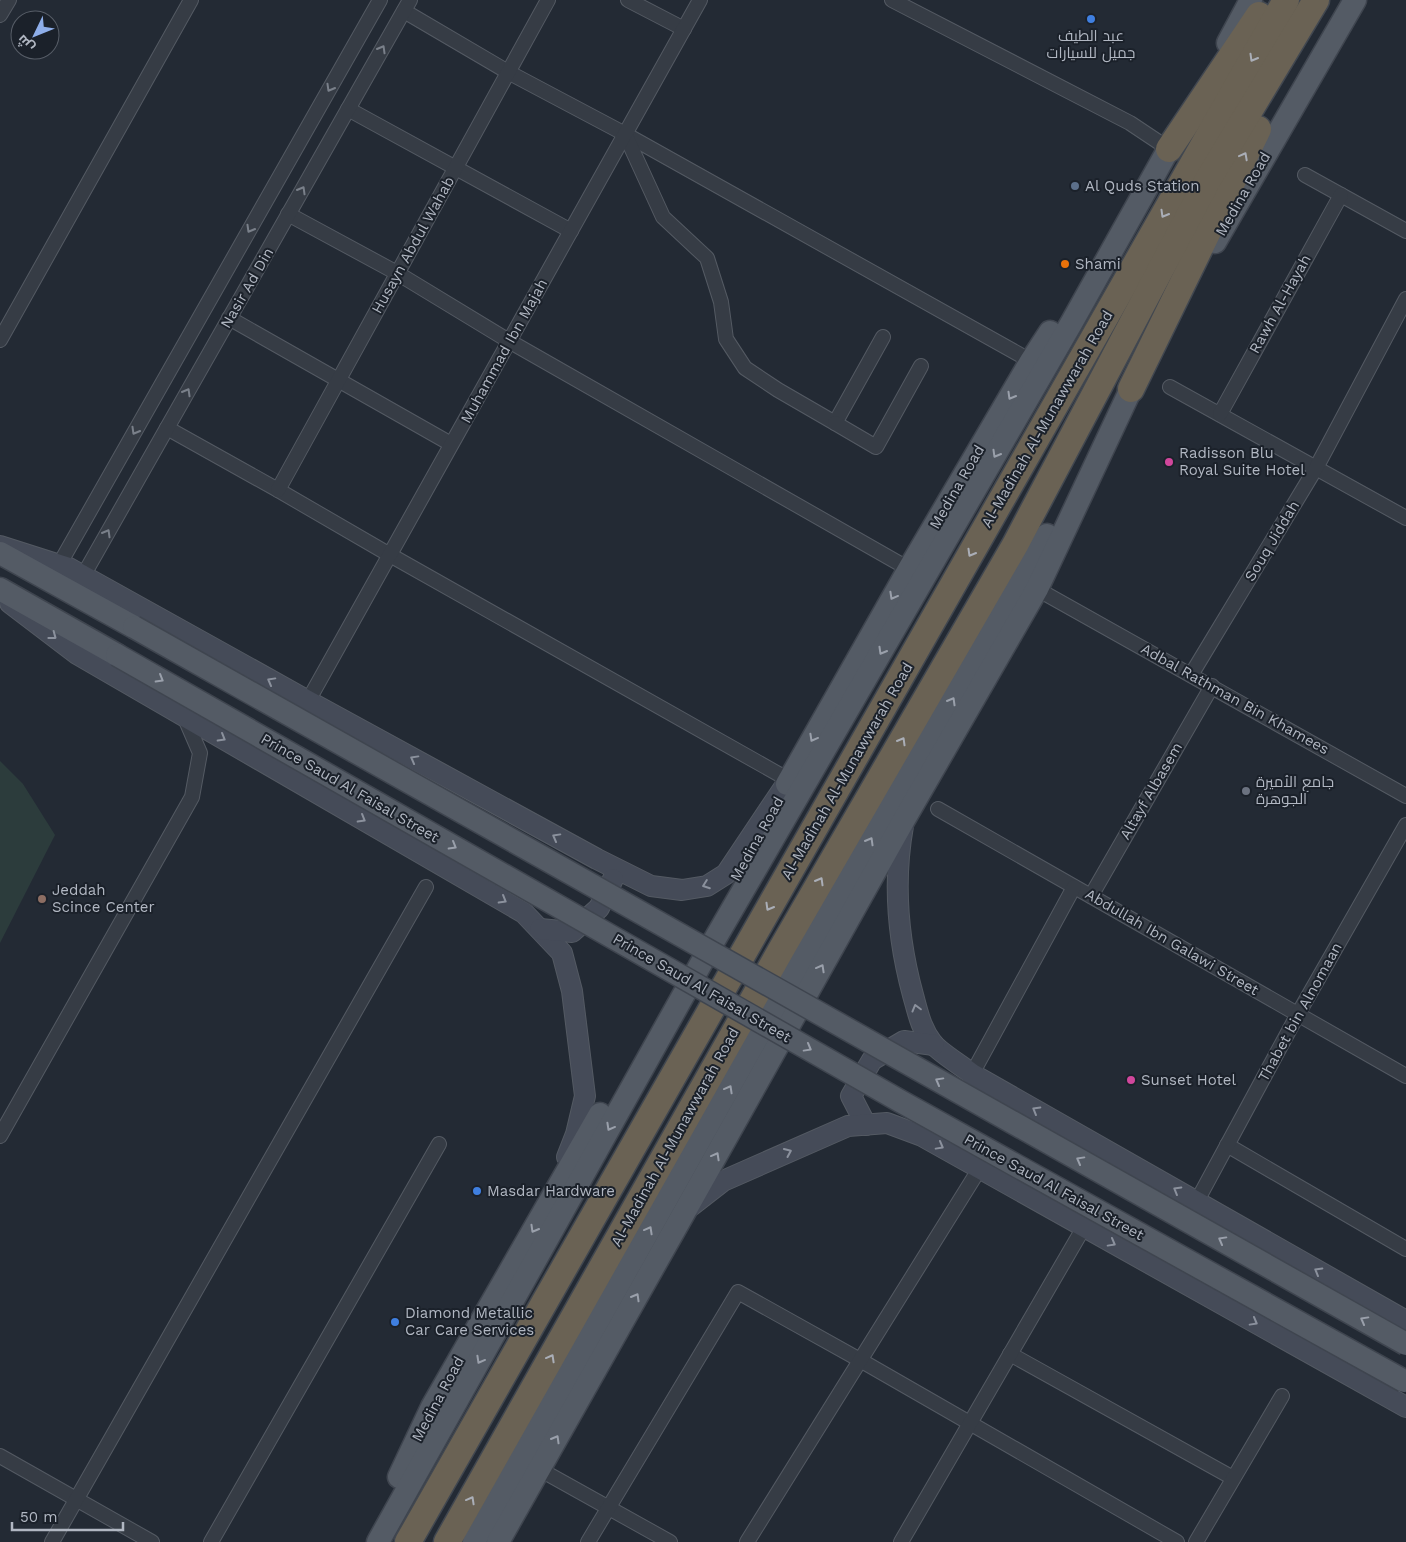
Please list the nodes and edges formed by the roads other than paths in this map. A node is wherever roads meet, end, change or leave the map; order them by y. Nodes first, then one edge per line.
1 (9, 0) edge
2 (191, 0) edge
3 (380, 0) edge
4 (548, 0) edge
5 (628, 0) edge
6 (700, 0) edge
7 (892, 0) edge
8 (1251, 0) edge
9 (1269, 0) edge
10 (1286, 0) edge
11 (1316, 0) edge
12 (1326, 0) edge
13 (1355, 0) edge
14 (407, 6) edge
15 (0, 16) edge
16 (684, 29) junction
17 (508, 72) junction
18 (348, 109) junction
19 (626, 134) junction
20 (1169, 149) junction
21 (455, 168) junction
22 (1306, 175) dead end
23 (1341, 195) junction
24 (288, 214) junction
25 (1406, 230) edge
26 (571, 231) junction
27 (397, 274) junction
28 (1406, 299) edge
29 (230, 318) junction
30 (883, 337) dead end
31 (0, 340) edge
32 (509, 341) junction
33 (1031, 361) junction
34 (921, 366) dead end
35 (338, 380) junction
36 (1170, 387) dead end
37 (1131, 389) junction
38 (1220, 414) junction
39 (835, 423) junction
40 (167, 428) junction
41 (451, 444) junction
42 (1316, 468) junction
43 (278, 490) junction
44 (1406, 518) edge
45 (0, 546) edge
46 (0, 553) edge
47 (390, 555) junction
48 (59, 565) junction
49 (908, 569) junction
50 (83, 576) junction
51 (0, 589) edge
52 (1037, 589) junction
53 (0, 596) edge
54 (1191, 675) junction
55 (1212, 686) junction
56 (308, 701) junction
57 (184, 716) junction
58 (789, 780) junction
59 (1406, 796) edge
60 (938, 809) dead end
61 (905, 818) junction
62 (1406, 824) edge
63 (597, 859) junction
64 (426, 887) dead end
65 (1074, 887) junction
66 (1091, 896) junction
67 (540, 929) junction
68 (708, 951) junction
69 (691, 982) junction
70 (783, 992) junction
71 (1298, 1014) junction
72 (765, 1025) junction
73 (934, 1045) junction
74 (972, 1074) junction
75 (1406, 1076) edge
76 (866, 1125) junction
77 (0, 1136) edge
78 (440, 1144) dead end
79 (1227, 1145) junction
80 (980, 1168) junction
81 (549, 1202) junction
82 (1197, 1202) junction
83 (686, 1211) junction
84 (1084, 1227) junction
85 (1406, 1249) edge
86 (1406, 1321) edge
87 (1406, 1344) edge
88 (1010, 1354) junction
89 (860, 1360) junction
90 (1405, 1382) edge
91 (1282, 1396) dead end
92 (1406, 1407) edge
93 (970, 1424) junction
94 (0, 1456) edge
95 (539, 1469) junction
96 (1233, 1478) junction
97 (77, 1499) junction
98 (607, 1508) junction
99 (52, 1542) edge
100 (152, 1542) edge
101 (211, 1542) edge
102 (368, 1542) edge
103 (378, 1542) edge
104 (408, 1542) edge
105 (447, 1542) edge
106 (474, 1542) edge
107 (498, 1542) edge
108 (588, 1542) edge
109 (670, 1542) edge
110 (748, 1542) edge
111 (901, 1542) edge
112 (1177, 1542) edge
113 (1196, 1542) edge

1 - 15 street
2 - 31 street
3 -> 48 street, Nasir Ad Din
4 - 17 street, Husayn Abdul Wahab
5 - 16 street
6 - 16 street, Muhammad Ibn Majah
7 - 20 street
8 - 20 main road, Medina Road
9 - 20 highway
10 -> 104 highway, Al-Madinah Al-Munawwarah Road
105 -> 11 highway, Al-Madinah Al-Munawwarah Road
37 -> 12 highway
13 - 37 main road, Medina Road
14 - 17 street
18 -> 14 street, Nasir Ad Din
16 - 19 street, Muhammad Ibn Majah
17 - 19 street
17 - 21 street, Husayn Abdul Wahab
18 - 21 street
24 -> 18 street, Nasir Ad Din
19 - 26 street, Muhammad Ibn Majah
19 - 33 street
19 - 39 street
20 - 33 main road, Medina Road
20 -> 68 main road, Medina Road
21 - 26 street
21 - 27 street, Husayn Abdul Wahab
22 - 23 street
23 - 25 street
23 - 38 street, Rawh Al-Hayah
24 - 27 street
24 - 29 street, Nasir Ad Din
26 - 32 street, Muhammad Ibn Majah
27 - 32 street
27 - 35 street, Husayn Abdul Wahab
28 - 42 street, Souq Jiddah
29 - 35 street
40 -> 29 street, Nasir Ad Din
30 - 39 street
32 - 41 street, Muhammad Ibn Majah
32 - 49 street
33 -> 49 main road, Medina Road
34 - 39 street
35 - 41 street
35 - 43 street, Husayn Abdul Wahab
36 - 38 street
37 - 52 main road, Medina Road
70 -> 37 main road, Medina Road
38 - 42 street
40 - 43 street
50 -> 40 street, Nasir Ad Din
41 - 47 street, Muhammad Ibn Majah
42 - 44 street
42 - 54 street, Souq Jiddah
43 - 47 street
45 - 48 street
46 - 68 main road, bridge
47 - 56 street, Muhammad Ibn Majah
47 - 58 street
48 - 50 street
49 -> 58 main road, Medina Road
56 -> 50 street
51 -> 69 main road, Prince Saud Al Faisal Street, bridge
52 - 54 street, Adbal Rathman Bin Khamees
52 - 61 main road, Medina Road
53 -> 57 street
54 - 55 street, Adbal Rathman Bin Khamees
55 - 59 street, Adbal Rathman Bin Khamees
55 - 66 street, Altayf Albasem
63 -> 56 street
57 -> 67 street
57 - 77 street
58 -> 63 street
58 - 81 main road, Medina Road
60 - 65 street, Abdullah Ibn Galawi Street
73 -> 61 street
83 -> 61 main road, Medina Road
62 - 71 street, Thabet bin Alnomaan
63 - 67 street
64 - 97 street
65 - 66 street, Abdullah Ibn Galawi Street
65 - 74 street
66 - 71 street, Abdullah Ibn Galawi Street
67 - 81 street
68 - 69 main road, Medina Road
68 - 70 main road, bridge
69 - 72 main road, Prince Saud Al Faisal Street, bridge
69 -> 103 main road, Medina Road
70 - 72 main road, Medina Road
87 -> 70 main road, bridge
71 - 75 street, Abdullah Ibn Galawi Street
71 - 79 street, Thabet bin Alnomaan
72 -> 90 main road, Prince Saud Al Faisal Street, bridge
106 -> 72 main road, Medina Road
73 - 74 street
73 - 76 street
82 -> 74 street
76 -> 80 street
83 -> 76 street
78 - 101 street
79 - 82 street, Thabet bin Alnomaan
79 - 85 street
80 - 84 street
80 - 89 street
81 -> 102 main road, Medina Road
86 -> 82 street
95 -> 83 main road, Medina Road
84 - 88 street
84 -> 92 street
88 - 93 street
88 - 96 street
89 - 93 street
89 - 98 street
89 - 110 street
91 - 96 street
93 - 111 street
93 - 112 street
94 - 97 street
95 - 98 street
95 - 107 main road, Medina Road
96 - 113 street
97 - 99 street
97 - 100 street
98 - 108 street
98 - 109 street

